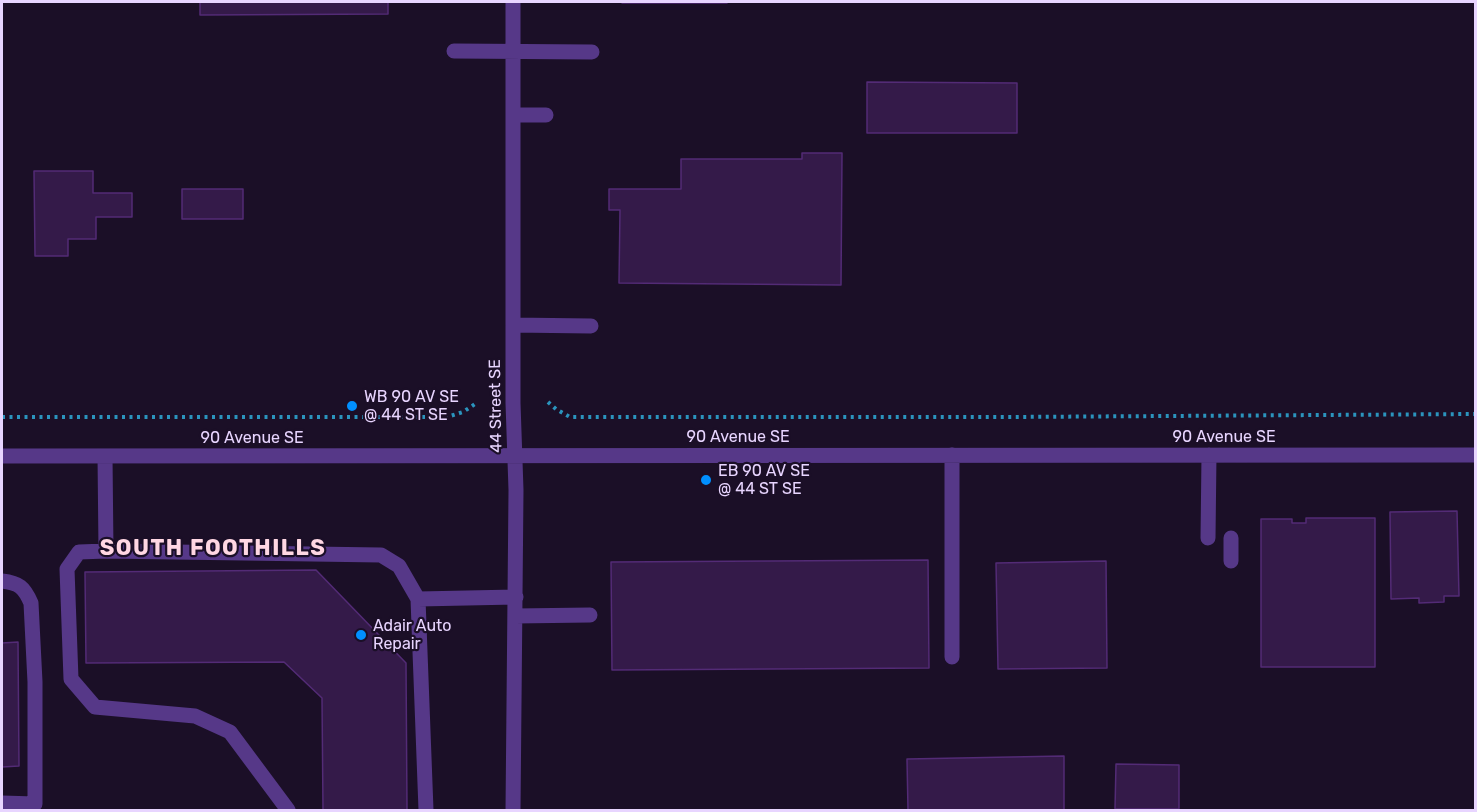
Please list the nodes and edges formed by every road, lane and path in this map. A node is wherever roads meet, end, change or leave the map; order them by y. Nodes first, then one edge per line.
1 (513, 2) edge
2 (454, 51) dead end
3 (513, 52) junction
4 (592, 52) dead end
5 (513, 115) junction
6 (546, 116) dead end
7 (513, 325) junction
8 (591, 326) dead end
9 (548, 402) dead end
10 (475, 404) dead end
11 (1476, 414) edge
12 (2, 417) edge
13 (952, 455) junction
14 (1209, 455) junction
15 (1476, 455) edge
16 (2, 456) edge
17 (105, 456) junction
18 (514, 456) junction
19 (1208, 538) dead end
20 (1231, 538) dead end
21 (106, 551) junction
22 (1231, 561) dead end
23 (2, 581) edge
24 (516, 597) junction
25 (418, 599) junction
26 (590, 615) dead end
27 (515, 616) junction
28 (952, 657) dead end
29 (2, 803) edge
30 (288, 810) edge
31 (426, 810) edge
32 (513, 810) edge

1 - 3 street, 44 Street SE
2 - 3 street
3 - 4 street
3 - 5 street, 44 Street SE
5 - 6 street
5 - 7 street, 44 Street SE
7 - 8 street
7 - 18 street, 44 Street SE
9 - 11 path
10 - 12 path
13 - 14 street, 90 Avenue SE
13 - 18 street, 90 Avenue SE
13 - 28 street
14 - 15 street, 90 Avenue SE
14 - 19 street
16 - 17 street, 90 Avenue SE
17 - 18 street, 90 Avenue SE
17 - 21 street
18 - 24 street, 44 Street SE
20 - 22 street
21 - 25 street
21 - 30 street
23 - 29 street
24 - 25 street
24 - 27 street, 44 Street SE
25 - 31 street
26 - 27 street
27 - 32 street, 44 Street SE

